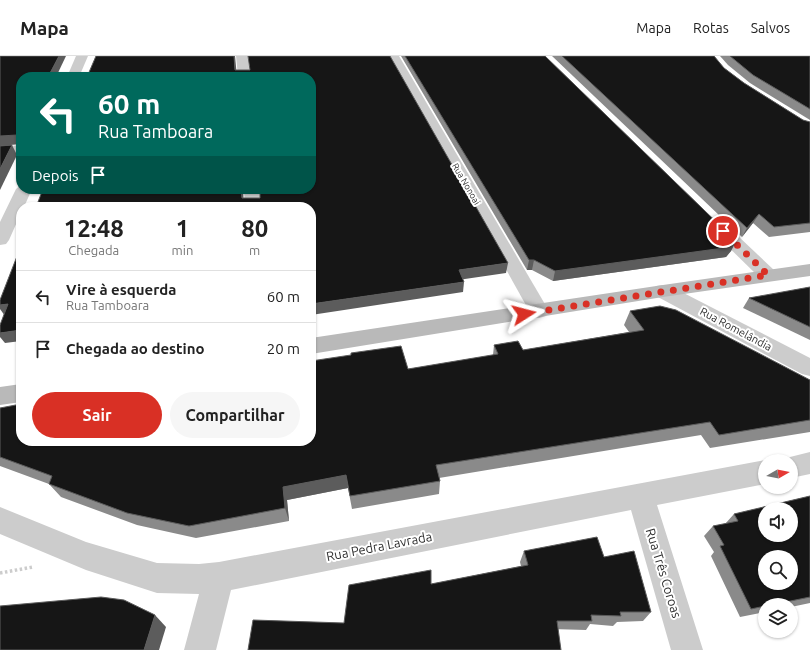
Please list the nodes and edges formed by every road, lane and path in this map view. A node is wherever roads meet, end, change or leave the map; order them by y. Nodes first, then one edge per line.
1 (82, 56) edge
2 (242, 56) edge
3 (393, 56) edge
4 (75, 72) edge
5 (244, 72) edge
6 (16, 150) edge
7 (0, 152) edge
8 (16, 206) edge
9 (701, 210) edge
10 (0, 240) edge
11 (810, 270) edge
12 (768, 275) junction
13 (662, 291) junction
14 (539, 311) junction
15 (316, 345) edge
16 (810, 368) edge
17 (16, 394) edge
18 (0, 396) edge
19 (810, 463) edge
20 (798, 466) edge
21 (758, 473) edge
22 (640, 496) junction
23 (0, 520) edge
24 (218, 577) junction
25 (200, 650) edge
26 (687, 650) edge

1 - 4 street
2 - 5 street
3 - 14 street, Rua Nonoai
6 - 7 street
8 - 10 street
9 - 12 street
11 - 12 main road
12 - 13 main road
13 - 14 main road
13 - 16 street, Rua Romelândia
14 - 15 main road
17 - 18 main road
19 - 20 street
21 - 22 street, Rua Pedra Lavrada
22 - 24 street, Rua Pedra Lavrada
22 - 26 street, Rua Três Coroas
23 - 24 street, Rua Pedra Lavrada
24 - 25 street

